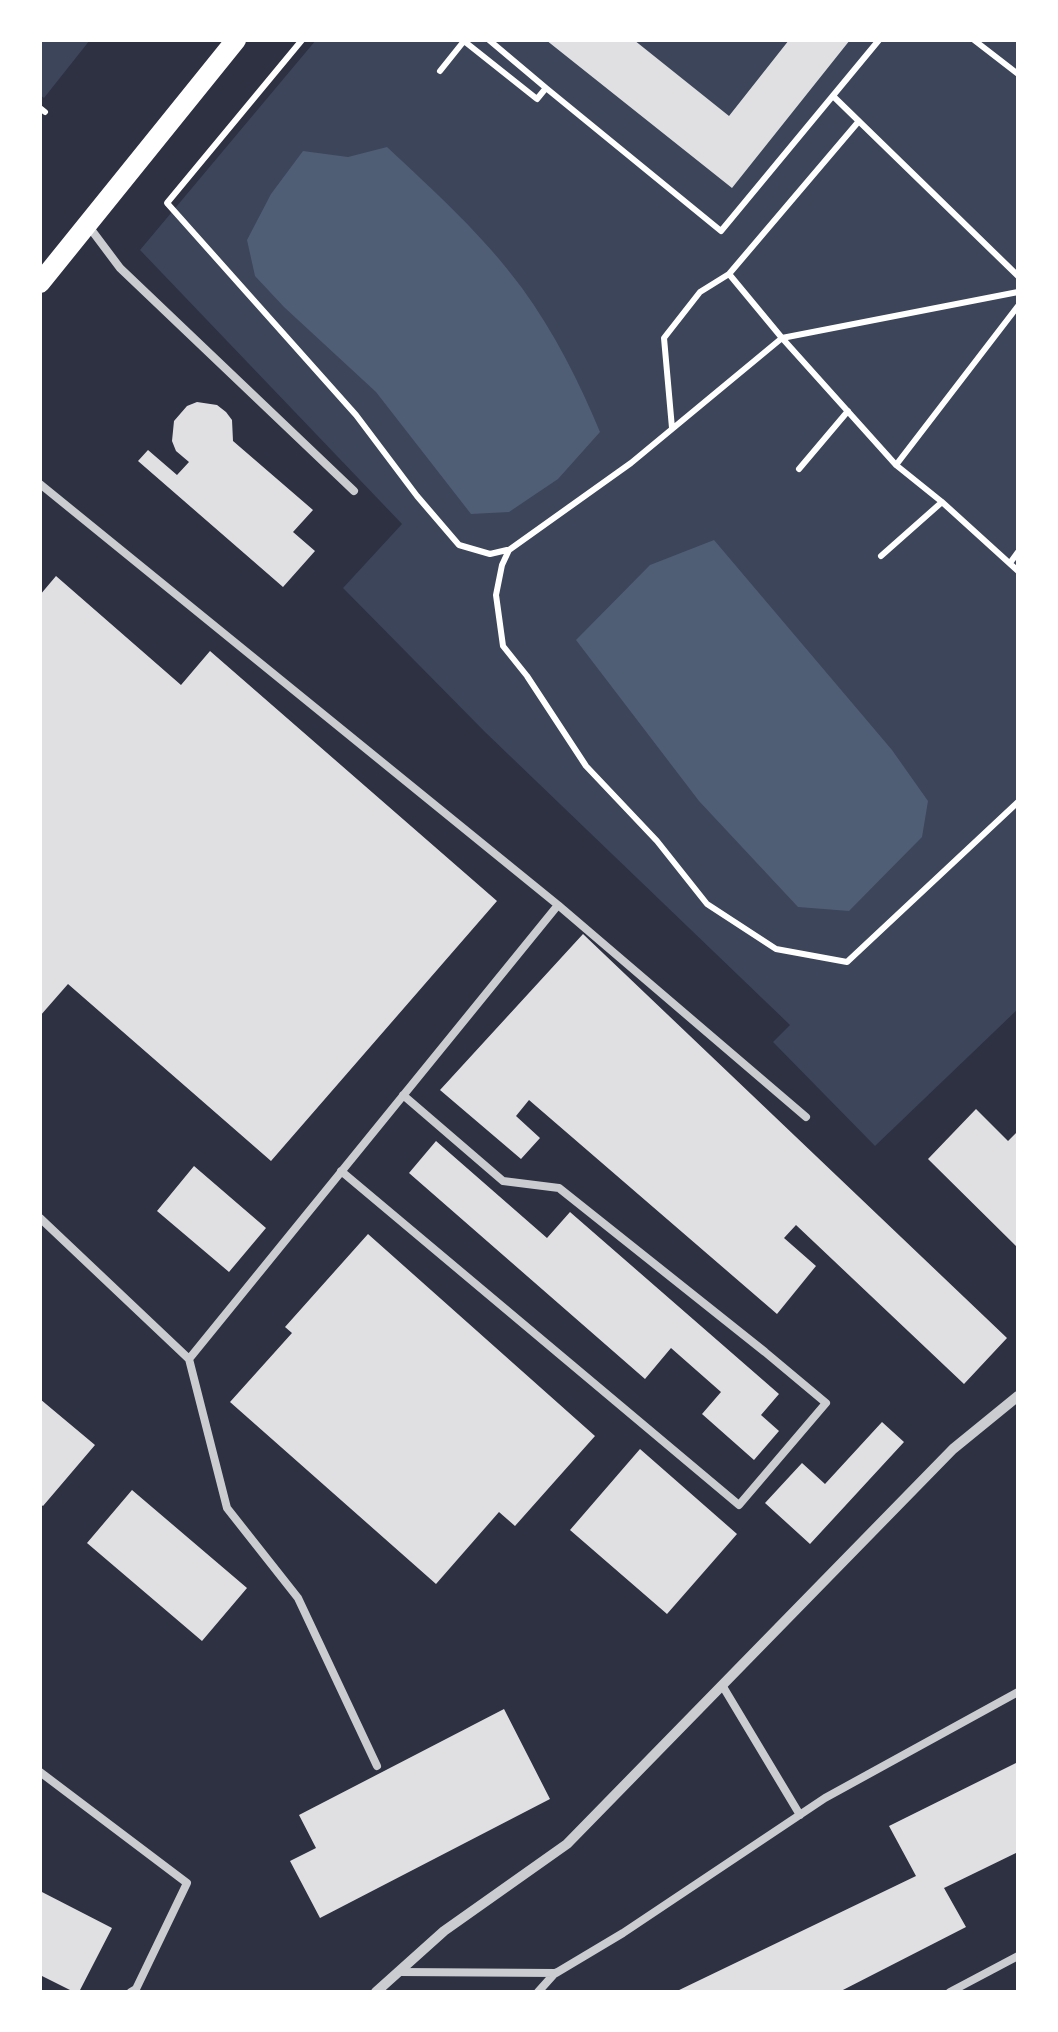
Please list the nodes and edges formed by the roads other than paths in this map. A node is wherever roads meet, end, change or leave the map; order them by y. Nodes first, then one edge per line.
1 (236, 40) edge
2 (88, 224) junction
3 (42, 276) edge
4 (40, 484) edge
5 (354, 491) dead end
6 (558, 905) junction
7 (403, 1095) junction
8 (806, 1117) dead end
9 (342, 1171) junction
10 (40, 1218) edge
11 (189, 1358) junction
12 (1018, 1396) edge
13 (722, 1686) junction
14 (1018, 1692) edge
15 (377, 1766) dead end
16 (40, 1772) edge
17 (800, 1815) junction
18 (1018, 1956) edge
19 (399, 1972) junction
20 (556, 1973) junction
21 (131, 1992) edge
22 (376, 1992) edge
23 (538, 1992) edge
24 (950, 1992) edge

1 - 2 main road
2 - 3 main road
2 - 5 lane
4 - 6 lane
6 - 7 lane
6 - 8 lane
7 - 9 lane
7 - 9 lane
9 - 11 lane
10 - 11 lane
11 - 15 lane
12 - 13 street
13 - 17 lane
13 - 19 street
14 - 17 lane
16 - 21 lane
17 - 20 lane
18 - 24 lane
19 - 20 lane
19 - 22 street
20 - 23 lane

